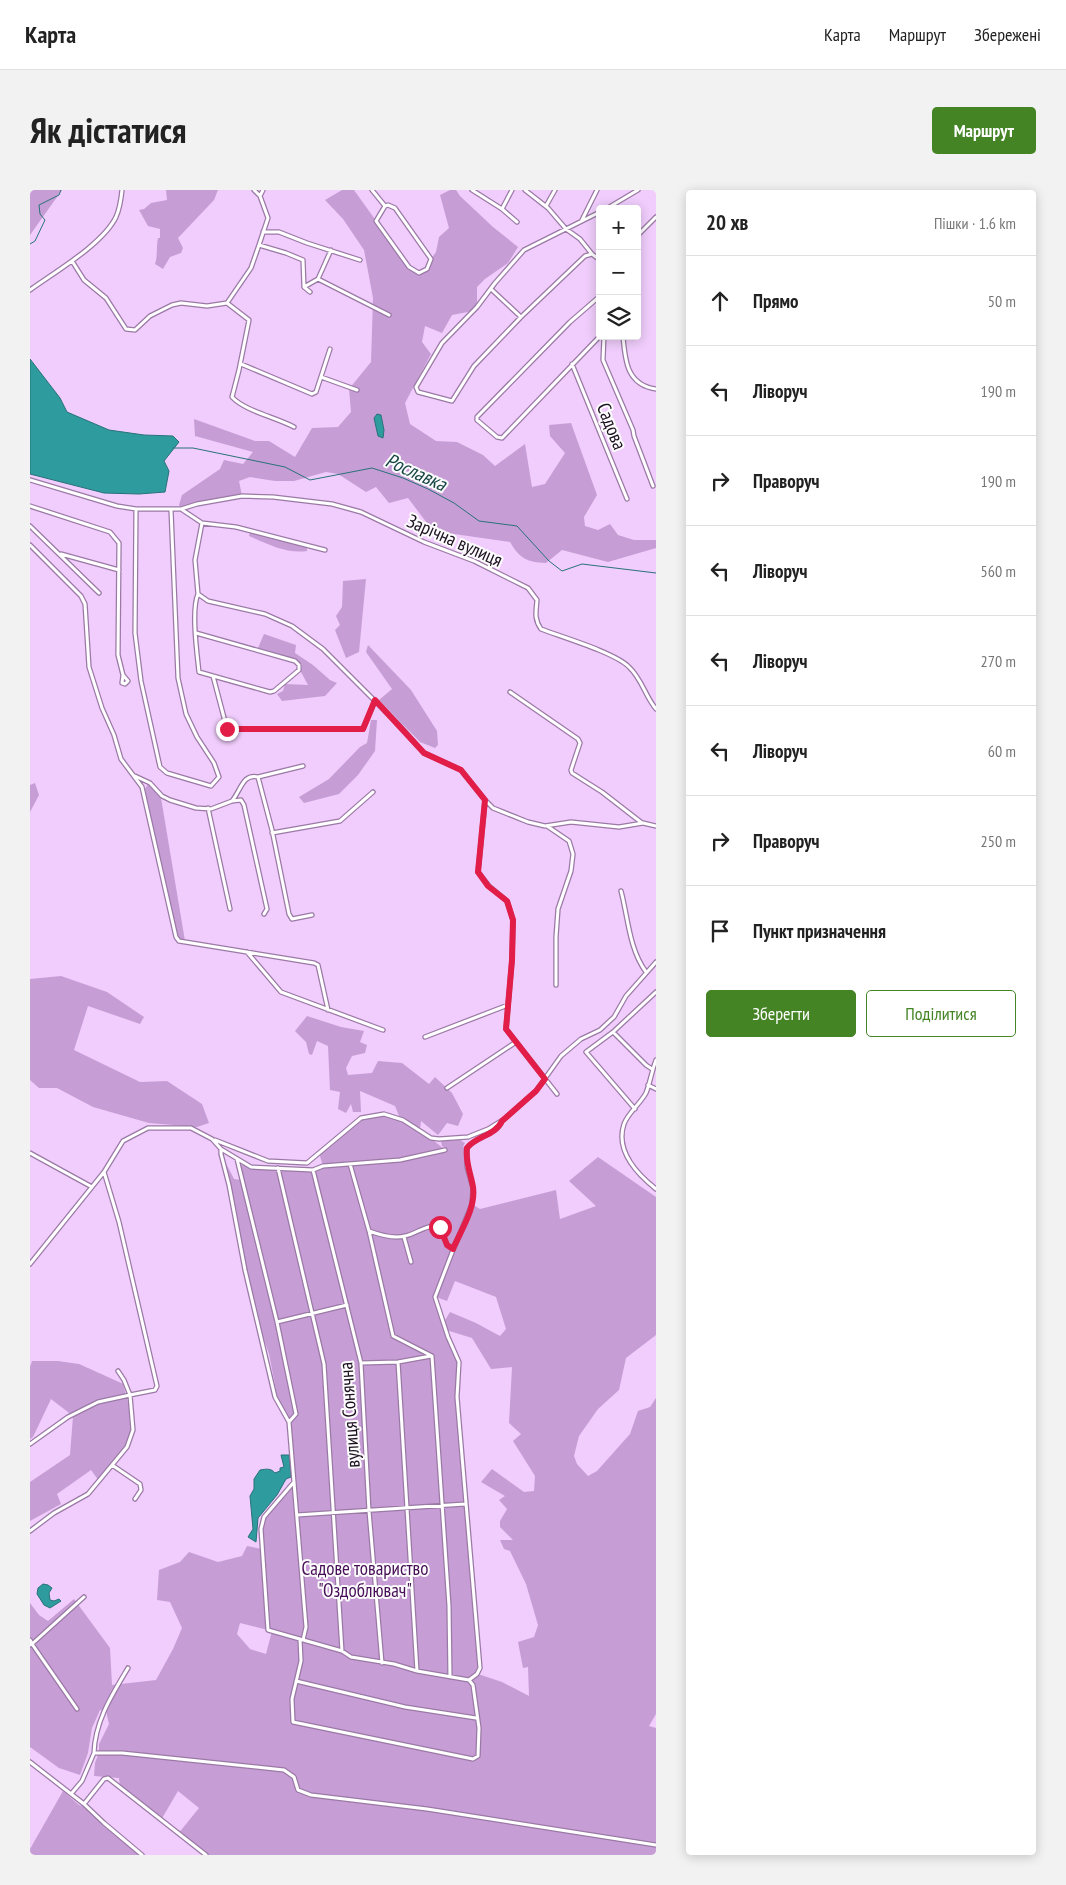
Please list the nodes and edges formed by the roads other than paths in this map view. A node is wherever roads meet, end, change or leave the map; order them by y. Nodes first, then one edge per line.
1 (122, 190) edge
2 (254, 190) edge
3 (263, 190) edge
4 (372, 190) edge
5 (472, 190) edge
6 (512, 190) edge
7 (525, 190) edge
8 (555, 190) edge
9 (597, 190) edge
10 (638, 190) edge
11 (260, 196) junction
12 (613, 205) edge
13 (385, 206) junction
14 (546, 206) junction
15 (502, 209) junction
16 (596, 214) edge
17 (656, 217) edge
18 (582, 220) junction
19 (517, 222) dead end
20 (566, 229) junction
21 (263, 232) junction
22 (641, 232) edge
23 (259, 246) junction
24 (331, 250) junction
25 (592, 254) junction
26 (596, 257) edge
27 (360, 260) dead end
28 (72, 261) junction
29 (318, 279) junction
30 (304, 287) junction
31 (491, 289) junction
32 (30, 290) edge
33 (310, 292) dead end
34 (596, 300) edge
35 (227, 303) junction
36 (389, 315) dead end
37 (521, 317) junction
38 (598, 340) edge
39 (602, 340) edge
40 (624, 340) edge
41 (330, 349) dead end
42 (241, 364) junction
43 (572, 364) junction
44 (321, 377) junction
45 (656, 389) edge
46 (357, 390) dead end
47 (294, 427) dead end
48 (30, 480) edge
49 (653, 486) dead end
50 (627, 500) dead end
51 (30, 506) edge
52 (136, 509) junction
53 (181, 509) junction
54 (171, 510) junction
55 (202, 523) junction
56 (30, 526) edge
57 (30, 545) edge
58 (325, 550) dead end
59 (60, 554) junction
60 (118, 570) junction
61 (99, 593) dead end
62 (198, 594) junction
63 (196, 633) junction
64 (123, 675) dead end
65 (213, 676) junction
66 (510, 692) dead end
67 (375, 700) junction
68 (656, 709) edge
69 (303, 766) dead end
70 (134, 776) junction
71 (258, 777) junction
72 (373, 792) dead end
73 (485, 800) junction
74 (232, 801) junction
75 (208, 808) junction
76 (643, 823) junction
77 (545, 826) junction
78 (656, 826) edge
79 (272, 833) junction
80 (621, 891) dead end
81 (230, 909) dead end
82 (264, 914) dead end
83 (312, 915) dead end
84 (247, 952) junction
85 (656, 962) edge
86 (646, 972) junction
87 (556, 985) dead end
88 (656, 992) edge
89 (508, 1005) junction
90 (328, 1010) junction
91 (383, 1030) dead end
92 (613, 1032) junction
93 (426, 1037) dead end
94 (516, 1042) junction
95 (656, 1060) edge
96 (652, 1069) junction
97 (545, 1079) junction
98 (648, 1085) junction
99 (447, 1088) dead end
100 (656, 1089) edge
101 (557, 1094) dead end
102 (635, 1109) junction
103 (502, 1121) junction
104 (212, 1139) junction
105 (221, 1149) junction
106 (445, 1150) dead end
107 (30, 1153) edge
108 (237, 1158) junction
109 (350, 1164) junction
110 (278, 1168) junction
111 (313, 1170) junction
112 (104, 1172) junction
113 (92, 1187) junction
114 (656, 1188) edge
115 (369, 1231) junction
116 (404, 1237) junction
117 (453, 1249) junction
118 (412, 1262) dead end
119 (30, 1264) edge
120 (347, 1305) junction
121 (312, 1313) junction
122 (277, 1322) junction
123 (432, 1356) junction
124 (398, 1362) junction
125 (361, 1363) junction
126 (118, 1372) dead end
127 (130, 1395) junction
128 (289, 1422) junction
129 (30, 1444) edge
130 (112, 1465) junction
131 (294, 1482) junction
132 (135, 1499) dead end
133 (465, 1504) junction
134 (443, 1506) junction
135 (406, 1508) junction
136 (369, 1511) junction
137 (334, 1513) junction
138 (297, 1515) junction
139 (30, 1531) edge
140 (84, 1597) dead end
141 (302, 1639) junction
142 (31, 1643) edge
143 (342, 1651) junction
144 (382, 1662) junction
145 (128, 1668) dead end
146 (417, 1671) junction
147 (450, 1677) junction
148 (469, 1680) junction
149 (296, 1681) junction
150 (77, 1709) dead end
151 (476, 1718) junction
152 (94, 1753) junction
153 (30, 1762) edge
154 (71, 1794) junction
155 (84, 1804) junction
156 (656, 1845) edge
157 (142, 1855) edge
158 (206, 1855) edge

1 - 28 street
2 - 11 street
3 - 11 street
4 - 13 street
5 - 15 street
6 - 15 street
7 - 14 street
8 - 14 street
9 - 18 street
10 - 12 street
11 - 21 street
13 - 13 street
14 - 20 street
15 - 19 street
16 - 18 street
17 - 22 street
18 - 20 street
20 - 25 street
20 - 31 street
21 - 23 street
21 - 24 street
23 - 30 street
23 - 35 street
24 - 27 street
24 - 29 street
25 - 26 street
25 - 37 street
28 - 32 street
28 - 35 street
29 - 30 street
29 - 36 street
30 - 33 street
31 - 37 street
31 - 37 street
34 - 43 street
35 - 42 street
38 - 43 street
39 - 49 street
40 - 45 street
41 - 44 street
42 - 44 street
42 - 47 street
43 - 50 street, Садова
44 - 46 street
48 - 52 street, Зарічна вулиця
51 - 60 street
52 - 54 street, Зарічна вулиця
52 - 54 street
53 - 54 street, Зарічна вулиця
53 - 55 street
53 - 68 street, Зарічна вулиця
55 - 58 street
55 - 62 street
56 - 59 street
57 - 70 street
59 - 60 street
59 - 61 street
60 - 64 street
62 - 63 street
62 - 67 street
63 - 65 street
63 - 65 street
65 - 67 street
66 - 76 street
67 - 73 street
69 - 71 street
70 - 75 street
70 - 84 street
71 - 74 street
71 - 79 street
72 - 79 street
73 - 77 street
73 - 89 street
74 - 75 street
74 - 82 street
75 - 81 street
76 - 77 street
76 - 78 street
77 - 87 street
79 - 83 street
80 - 86 street
84 - 90 street
84 - 90 street
85 - 86 street
86 - 97 street
88 - 92 street
89 - 93 street
89 - 94 street
90 - 91 street
92 - 96 street
92 - 102 street
94 - 97 street
94 - 99 street
95 - 96 street
96 - 98 street
97 - 101 street
97 - 103 street
98 - 100 street
98 - 102 street
102 - 114 street
103 - 104 street
103 - 117 street
104 - 105 street
104 - 112 street
105 - 108 street
105 - 128 street
106 - 109 street
107 - 113 street
108 - 110 street
108 - 122 street
109 - 111 street
109 - 115 street
110 - 111 street
110 - 121 street
111 - 120 street, вулиця Сонячна
112 - 113 street
112 - 127 street
113 - 119 street
115 - 116 street
115 - 123 street
116 - 117 street
116 - 118 street
117 - 133 street
120 - 121 street
120 - 125 street, вулиця Сонячна
121 - 122 street
121 - 137 street
122 - 128 street
123 - 124 street
123 - 134 street
124 - 125 street
124 - 135 street
125 - 136 street, вулиця Сонячна
126 - 127 street
127 - 129 street
127 - 130 street
128 - 131 street
130 - 132 street
130 - 139 street
131 - 138 street
131 - 141 street
133 - 134 street
133 - 148 street
134 - 135 street
134 - 147 street
135 - 136 street
135 - 146 street
136 - 137 street
136 - 144 street, вулиця Сонячна
137 - 138 street
137 - 143 street
138 - 141 street
140 - 142 street
141 - 143 street
141 - 149 street
142 - 150 street
143 - 144 street
144 - 146 street
145 - 152 street
146 - 147 street
147 - 148 street
148 - 151 street
149 - 151 street
149 - 151 street
152 - 154 street
152 - 156 street
153 - 154 street
154 - 155 street
155 - 157 street
155 - 158 street

